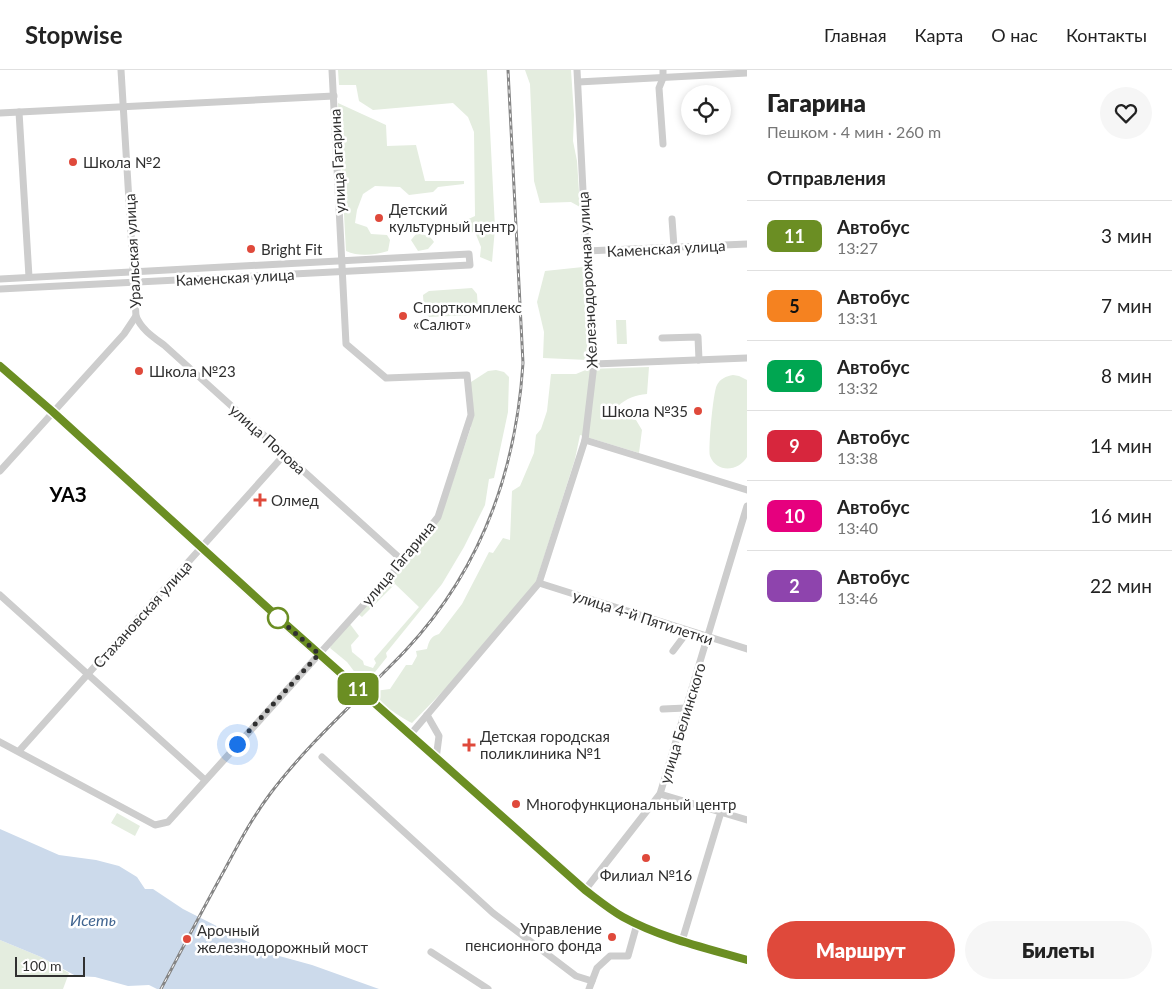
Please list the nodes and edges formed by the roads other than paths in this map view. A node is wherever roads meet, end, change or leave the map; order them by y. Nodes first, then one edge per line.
1 (121, 70) edge
2 (332, 70) edge
3 (577, 70) edge
4 (747, 73) edge
5 (663, 74) edge
6 (578, 82) junction
7 (334, 96) junction
8 (123, 107) junction
9 (19, 112) junction
10 (0, 114) edge
11 (663, 144) dead end
12 (672, 219) dead end
13 (747, 244) edge
14 (674, 247) junction
15 (586, 251) junction
16 (342, 260) junction
17 (134, 271) junction
18 (342, 271) junction
19 (29, 277) junction
20 (0, 278) edge
21 (135, 282) junction
22 (0, 289) edge
23 (136, 316) junction
24 (146, 330) junction
25 (124, 334) junction
26 (662, 338) dead end
27 (747, 358) edge
28 (699, 360) junction
29 (594, 364) junction
30 (0, 366) edge
31 (53, 412) junction
32 (584, 440) junction
33 (285, 454) junction
34 (0, 471) edge
35 (747, 490) edge
36 (747, 506) edge
37 (202, 547) junction
38 (403, 561) junction
39 (539, 583) junction
40 (0, 595) edge
41 (688, 631) junction
42 (707, 637) junction
43 (747, 649) edge
44 (673, 651) dead end
45 (319, 654) junction
46 (87, 675) junction
47 (686, 708) junction
48 (663, 709) dead end
49 (427, 715) junction
50 (410, 735) junction
51 (0, 742) edge
52 (19, 751) junction
53 (322, 757) dead end
54 (436, 759) junction
55 (205, 780) junction
56 (660, 794) junction
57 (721, 812) junction
58 (747, 820) edge
59 (585, 890) junction
60 (637, 924) junction
61 (682, 941) junction
62 (431, 952) dead end
63 (747, 960) edge
64 (592, 981) junction
65 (488, 989) edge
66 (589, 989) edge

1 - 8 street, Уральская улица
2 - 7 street, улица Гагарина
3 - 6 street, Железнодорожная улица
4 - 5 street
5 - 6 street
5 - 11 street
6 - 15 street, Железнодорожная улица
7 - 8 street
7 - 16 street, улица Гагарина
8 - 9 street
8 - 17 street, Уральская улица
9 - 10 street
9 - 19 street
12 - 14 street
13 - 14 street, Каменская улица
14 - 15 street, Каменская улица
15 - 29 street, Железнодорожная улица
16 - 17 street, Каменская улица
16 - 18 street, улица Гагарина
16 - 18 street, Каменская улица
17 - 19 street, Каменская улица
17 - 21 street, Уральская улица
18 - 21 street, Каменская улица
18 - 38 street, улица Гагарина
19 - 20 street, Каменская улица
21 - 22 street, Каменская улица
21 - 23 street, Уральская улица
23 - 24 street, улица Попова
23 - 25 street, Уральская улица
24 - 25 street
24 - 33 street, улица Попова
25 - 31 street, Уральская улица
26 - 28 street
27 - 28 street
28 - 29 street
29 - 32 street, Железнодорожная улица
30 - 31 main road
31 - 34 street, Уральская улица
31 - 37 main road
32 - 35 street
32 - 39 street, Железнодорожная улица
33 - 37 street, Стахановская улица
33 - 38 street, улица Попова
36 - 42 street, улица Белинского
37 - 45 main road
37 - 46 street, Стахановская улица
38 - 45 street, улица Гагарина
39 - 41 street, улица 4-й Пятилетки
39 - 49 street, Железнодорожная улица
40 - 46 street
41 - 42 street, улица 4-й Пятилетки
41 - 44 street
42 - 43 street, улица 4-й Пятилетки
42 - 47 street, улица Белинского
45 - 50 main road
45 - 55 street, улица Гагарина
46 - 52 street, Стахановская улица
46 - 55 street
47 - 48 street
47 - 56 street, улица Белинского
49 - 50 street, Железнодорожная улица
49 - 54 street
50 - 54 main road
51 - 52 street
52 - 55 street, улица Гагарина
53 - 64 street
54 - 59 main road
56 - 57 street
56 - 59 street, улица Белинского
57 - 58 street
57 - 61 street
59 - 60 main road
60 - 61 main road
60 - 64 street
61 - 63 main road
62 - 65 street
64 - 66 street

